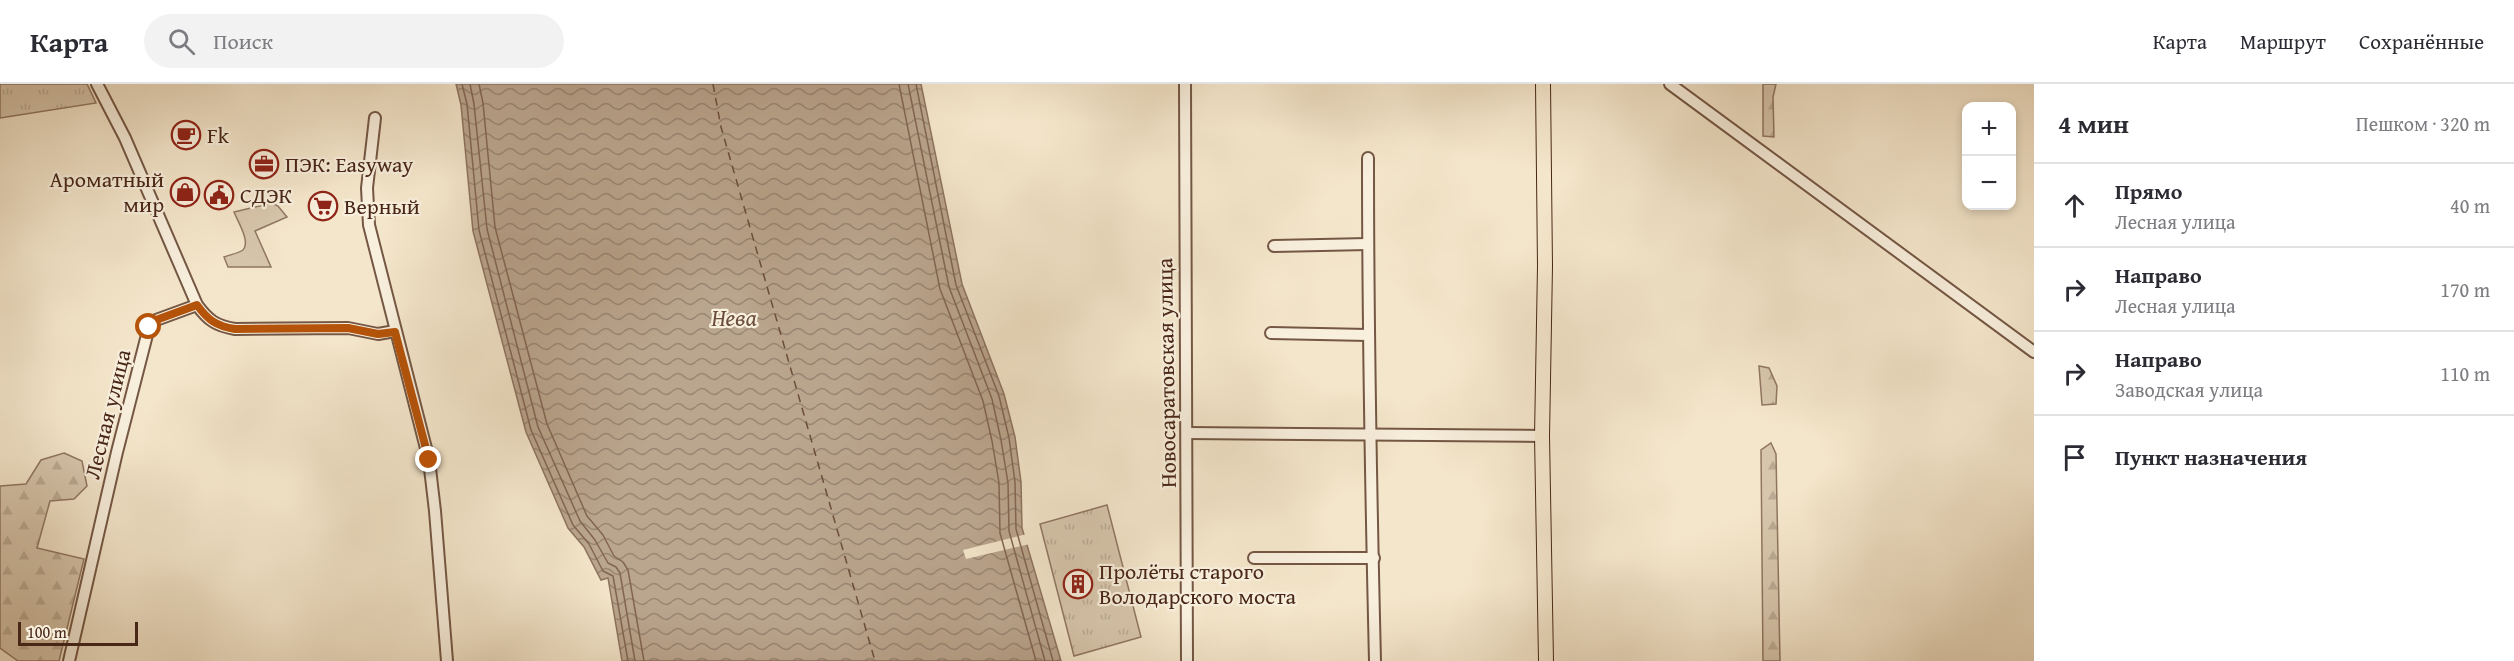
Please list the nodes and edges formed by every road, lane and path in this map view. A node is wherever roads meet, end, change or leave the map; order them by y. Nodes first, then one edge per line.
1 (98, 84) edge
2 (1185, 84) edge
3 (1543, 84) edge
4 (1670, 84) edge
5 (375, 118) dead end
6 (1368, 158) dead end
7 (1368, 244) junction
8 (1274, 246) dead end
9 (197, 305) junction
10 (395, 332) junction
11 (1271, 333) dead end
12 (1368, 335) junction
13 (2034, 352) edge
14 (1187, 433) junction
15 (1372, 435) junction
16 (1542, 436) junction
17 (1254, 558) dead end
18 (1374, 558) junction
19 (69, 661) edge
20 (447, 661) edge
21 (1187, 661) edge
22 (1376, 661) edge
23 (1546, 661) edge

1 - 9 street
2 - 14 street, Новосаратовская улица
3 - 16 main road
4 - 13 street
5 - 10 street
6 - 7 street
7 - 8 street
7 - 12 street
9 - 10 street
9 - 19 street, Лесная улица
10 - 20 street
11 - 12 street
12 - 15 street
14 - 15 street
14 - 21 street, Новосаратовская улица
15 - 16 street
15 - 18 street
16 - 23 main road
17 - 18 street
18 - 22 street

